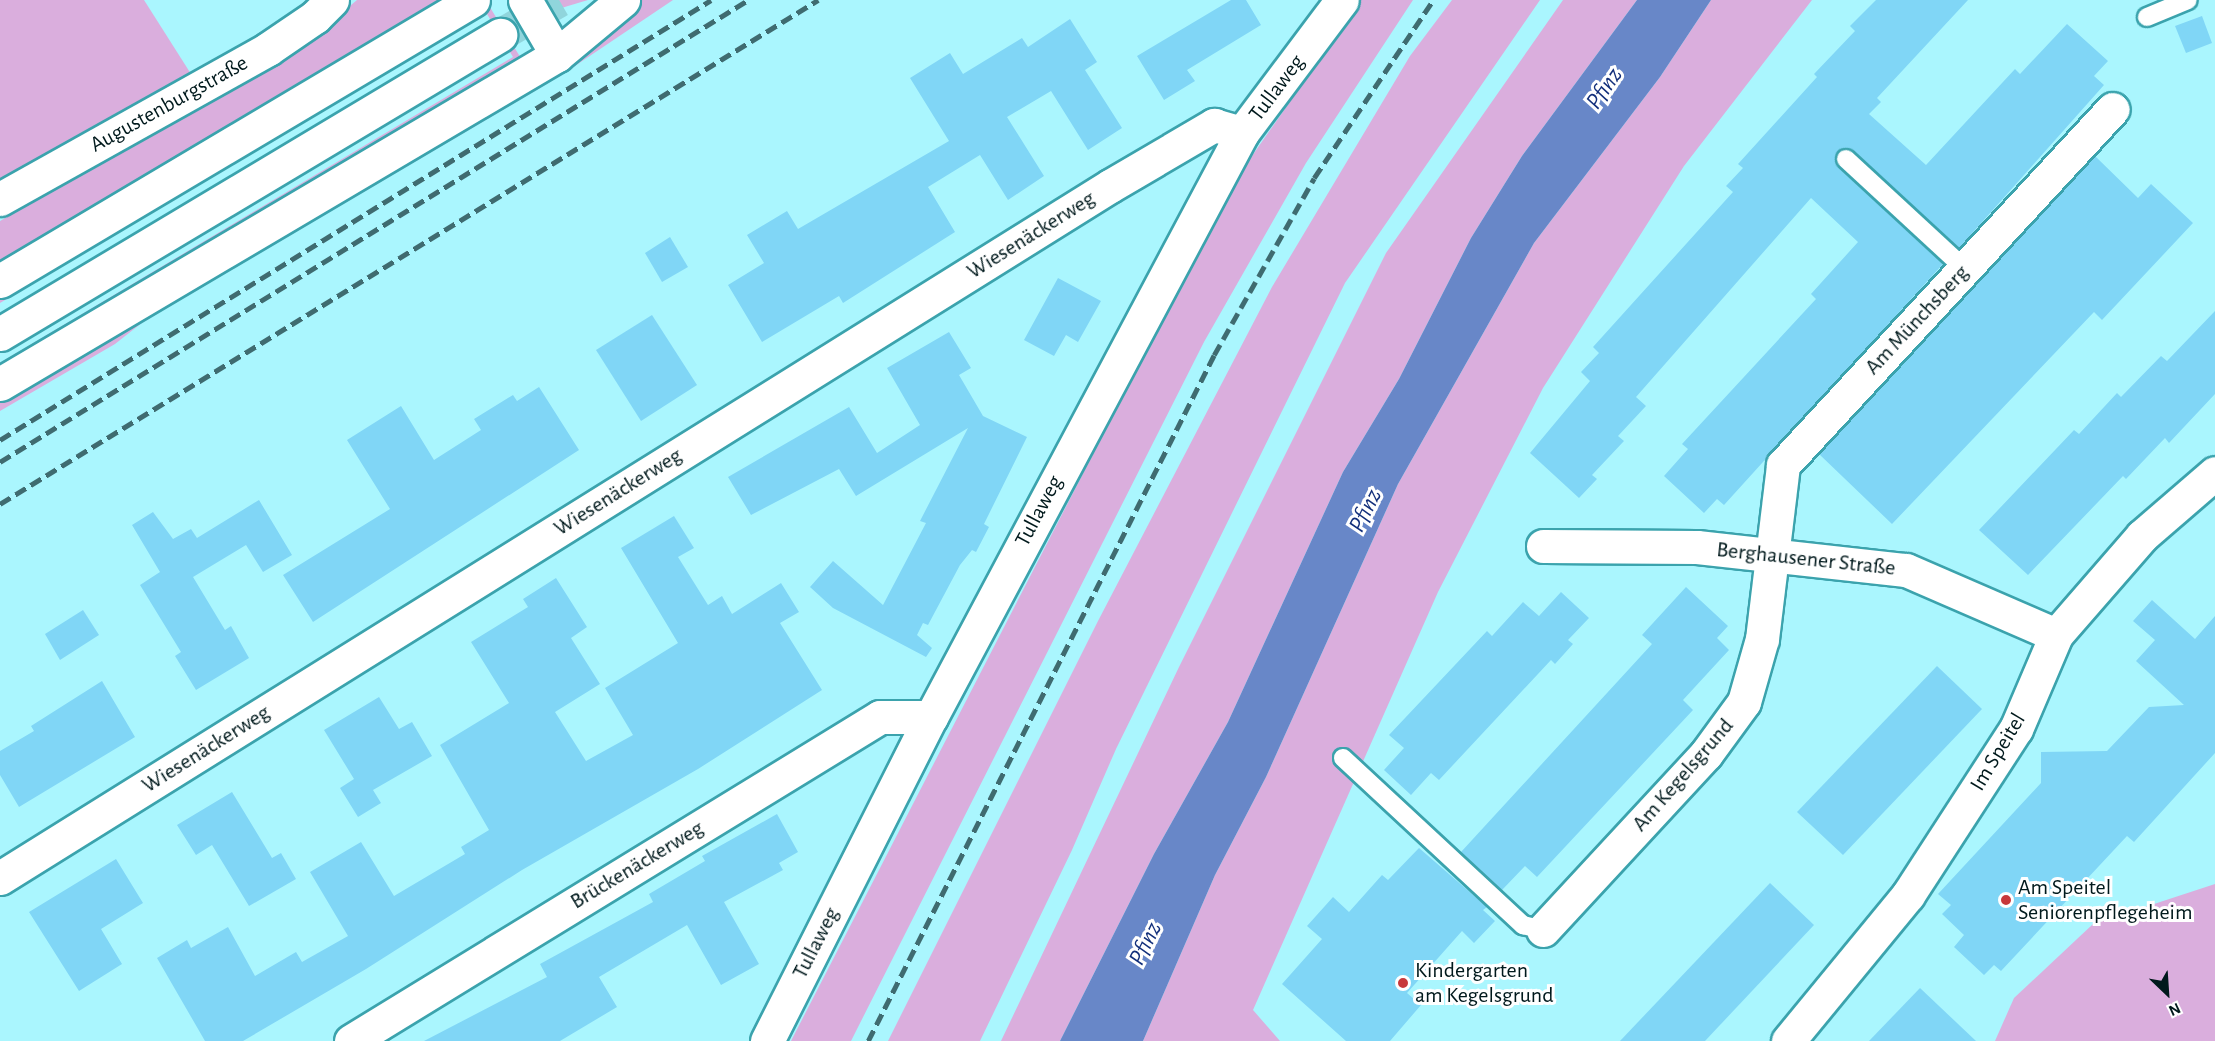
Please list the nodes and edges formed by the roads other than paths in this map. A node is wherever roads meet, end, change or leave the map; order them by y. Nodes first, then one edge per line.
1 (332, 0) edge
2 (473, 0) edge
3 (525, 0) edge
4 (623, 0) edge
5 (1342, 0) edge
6 (2188, 0) edge
7 (2147, 17) dead end
8 (500, 35) tunnel mouth
9 (556, 55) junction
10 (2113, 109) dead end
11 (1242, 133) junction
12 (1846, 159) dead end
13 (0, 199) edge
14 (1964, 268) junction
15 (0, 281) edge
16 (0, 334) edge
17 (0, 384) edge
18 (2215, 473) edge
19 (1543, 546) dead end
20 (1769, 555) junction
21 (2056, 635) junction
22 (931, 717) junction
23 (1343, 758) dead end
24 (0, 878) edge
25 (1543, 930) joint
26 (351, 1041) edge
27 (767, 1041) edge
28 (1788, 1041) edge

1 - 13 main road, Augustenburgstraße
2 - 15 main road
3 - 9 main road
4 - 9 main road
5 - 11 main road, Tullaweg
6 - 7 lane
8 - 16 main road
9 - 17 main road
10 - 14 main road, Am Münchsberg
11 - 22 main road, Tullaweg
11 - 24 main road, Wiesenäckerweg
12 - 14 lane
14 - 20 main road, Am Münchsberg
18 - 21 main road, Im Speitel
19 - 20 main road, Berghausener Straße
20 - 21 main road, Berghausener Straße
20 - 25 main road, Am Kegelsgrund
21 - 28 main road, Im Speitel
22 - 26 main road, Brückenäckerweg
22 - 27 main road, Tullaweg
23 - 25 lane

